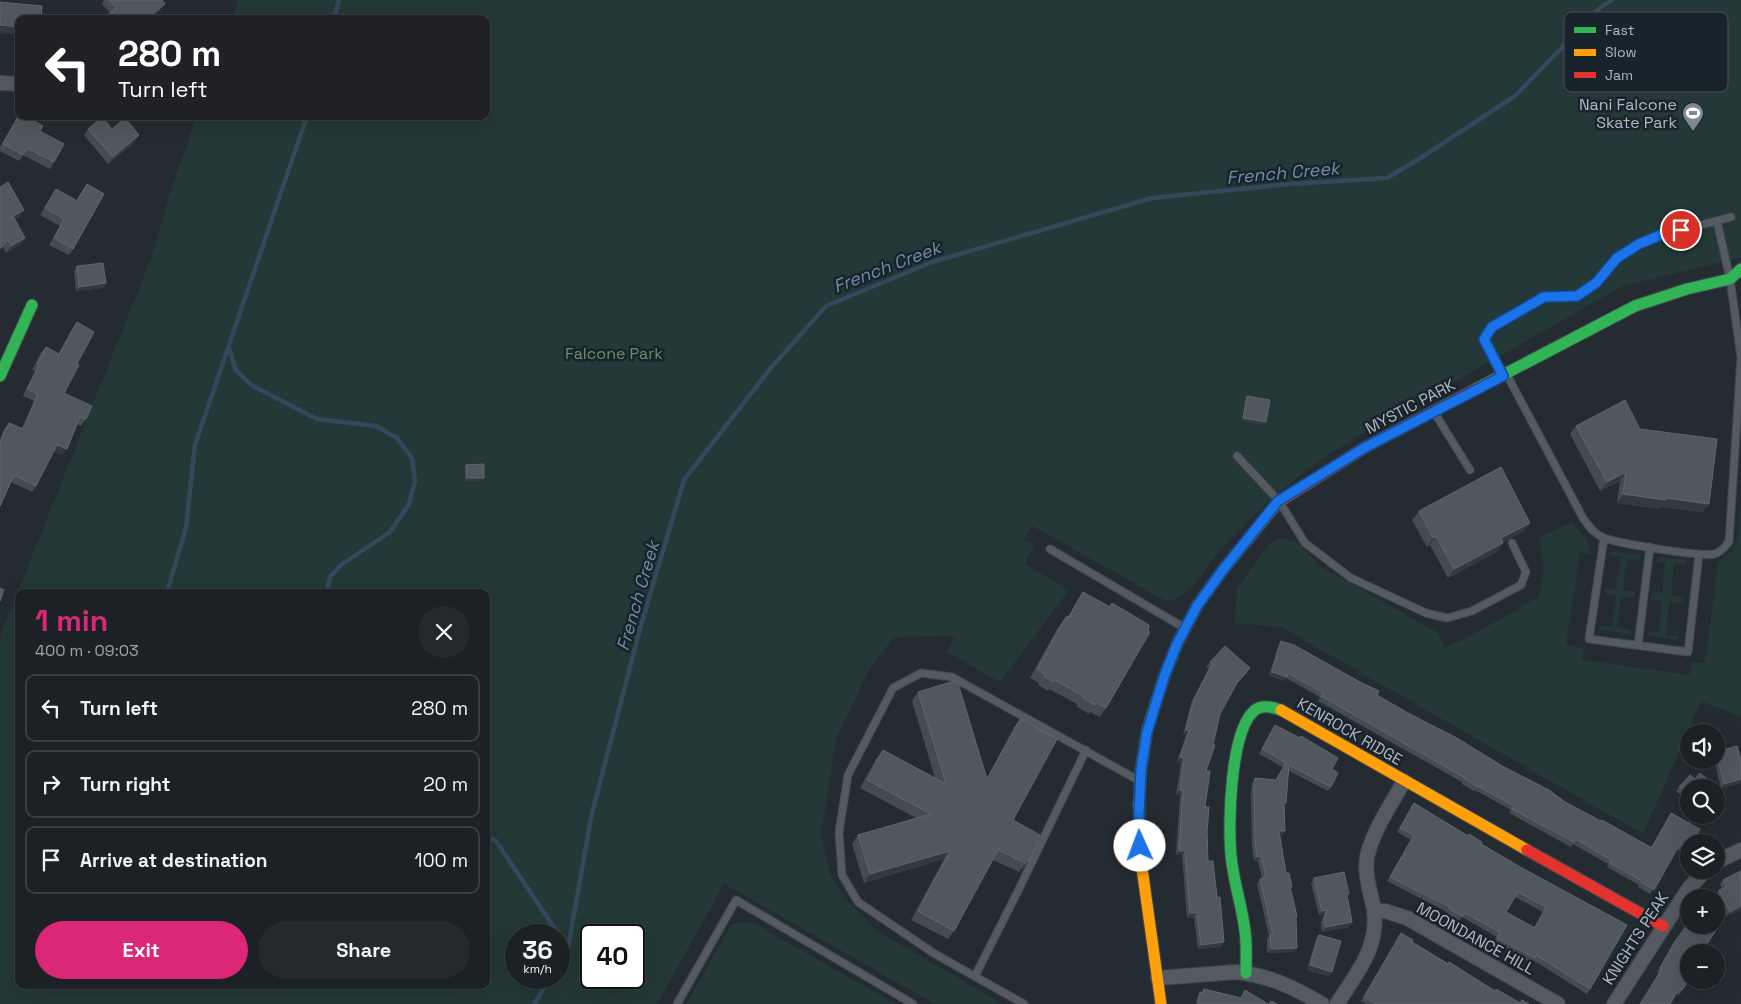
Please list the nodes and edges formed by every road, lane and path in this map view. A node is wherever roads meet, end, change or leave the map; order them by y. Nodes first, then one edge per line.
1 (0, 83) edge
2 (15, 84) edge
3 (1731, 217) dead end
4 (1717, 221) junction
5 (1741, 269) edge
6 (1736, 281) edge
7 (32, 306) dead end
8 (1504, 375) junction
9 (0, 376) edge
10 (1434, 412) junction
11 (1237, 456) dead end
12 (1470, 470) dead end
13 (1278, 501) junction
14 (1604, 538) junction
15 (1512, 543) edge
16 (1650, 547) junction
17 (1050, 549) dead end
18 (1699, 554) junction
19 (1185, 628) junction
20 (1638, 645) junction
21 (1086, 750) junction
22 (1141, 781) junction
23 (1404, 781) junction
24 (1741, 850) edge
25 (1725, 858) edge
26 (1698, 879) edge
27 (1374, 912) junction
28 (1663, 926) junction
29 (1246, 973) junction
30 (974, 976) junction
31 (1158, 978) junction
32 (677, 1004) edge
33 (913, 1004) edge
34 (1024, 1004) edge
35 (1161, 1004) edge
36 (1322, 1004) edge
37 (1337, 1004) edge
38 (1558, 1004) edge
39 (1614, 1004) edge

1 - 2 street
3 - 4 lane
4 - 6 lane
4 - 8 lane
5 - 6 street, MYSTIC PARK
6 - 8 street, MYSTIC PARK
6 - 18 lane
7 - 9 street
8 - 10 street, MYSTIC PARK
8 - 14 lane
10 - 12 lane
10 - 13 street, MYSTIC PARK
11 - 13 lane
13 - 15 lane
13 - 19 street, MYSTIC PARK
14 - 16 lane
14 - 20 lane
16 - 18 lane
16 - 20 lane
17 - 19 lane
18 - 20 lane
19 - 22 street, MYSTIC PARK
21 - 22 lane
21 - 30 lane
21 - 30 lane
22 - 31 street, MYSTIC PARK
23 - 27 street
23 - 28 street, KENROCK RIDGE
23 - 29 street, KENROCK RIDGE
24 - 25 street
26 - 28 street, KNIGHTS PEAK
27 - 37 street
27 - 38 street, MOONDANCE HILL
28 - 39 street, KNIGHTS PEAK
29 - 31 street
29 - 36 street
30 - 34 lane
31 - 35 street, MYSTIC PARK
32 - 33 lane

